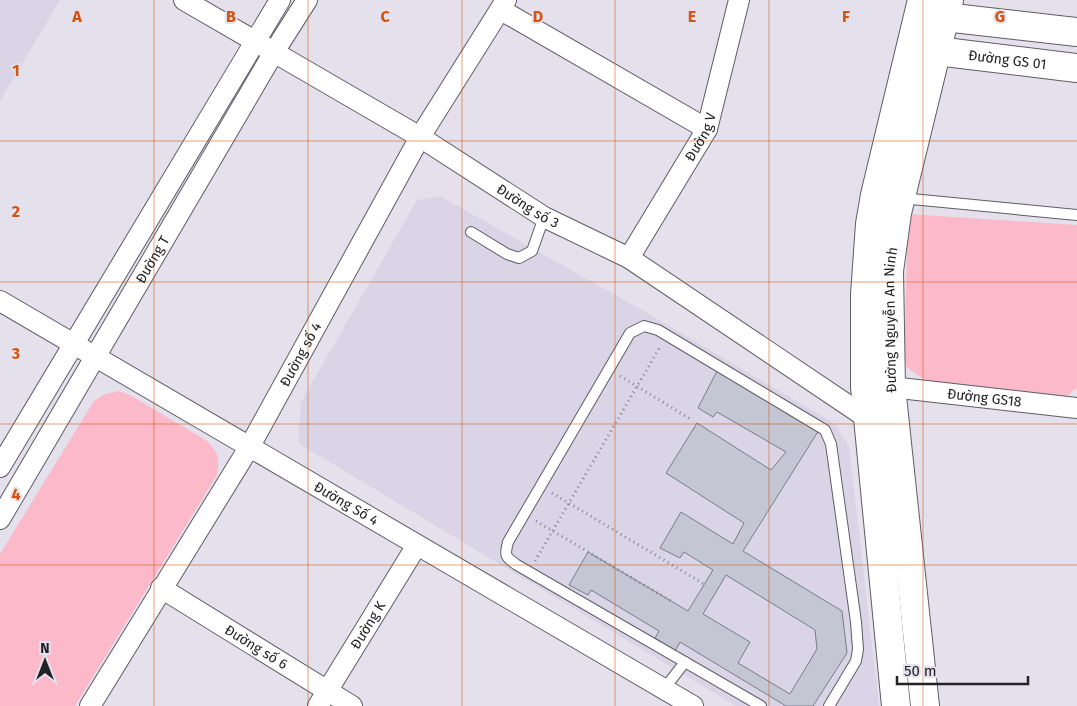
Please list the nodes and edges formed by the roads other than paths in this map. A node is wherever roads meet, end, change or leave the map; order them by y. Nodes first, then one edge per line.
1 (184, 0) edge
2 (280, 0) edge
3 (307, 0) edge
4 (739, 0) edge
5 (503, 5) edge
6 (920, 7) edge
7 (947, 9) edge
8 (1077, 32) edge
9 (255, 41) junction
10 (923, 50) junction
11 (274, 52) junction
12 (1077, 68) edge
13 (706, 129) junction
14 (420, 137) junction
15 (900, 198) junction
16 (1077, 215) edge
17 (544, 217) junction
18 (471, 232) dead end
19 (629, 258) junction
20 (0, 301) edge
21 (74, 344) junction
22 (95, 357) junction
23 (878, 387) junction
24 (1077, 408) edge
25 (868, 418) junction
26 (250, 446) junction
27 (0, 467) edge
28 (0, 520) edge
29 (418, 545) junction
30 (162, 588) junction
31 (685, 662) junction
32 (664, 689) junction
33 (323, 699) edge
34 (686, 704) edge
35 (90, 706) edge
36 (352, 706) edge
37 (761, 706) edge
38 (829, 706) edge
39 (896, 706) edge
40 (925, 706) edge

1 - 9 street, Đường số 3
2 - 9 street, Đường T
3 - 11 street, Đường T
4 - 13 street, Đường V
5 - 13 street
5 - 14 street, Đường số 4
6 - 7 main road
6 - 10 main road, Đường Nguyễn An Ninh
7 - 8 main road
7 - 10 main road, Đường Nguyễn An Ninh
9 - 11 street, Đường số 3
9 - 21 street, Đường T
10 - 12 main road, Đường GS 01
10 - 15 main road, Đường Nguyễn An Ninh
10 - 23 main road, Đường Nguyễn An Ninh
11 - 14 street, Đường số 3
11 - 22 street, Đường T
13 - 19 street, Đường V
14 - 17 street, Đường số 3
14 - 26 street, Đường số 4
15 - 16 lane
15 - 23 main road, Đường Nguyễn An Ninh
17 - 18 lane
17 - 19 street, Đường số 3
19 - 25 street, Đường số 3
20 - 21 street, Đường Số 4
21 - 22 street, Đường Số 4
21 - 27 street, Đường T
22 - 26 street, Đường Số 4
22 - 28 street, Đường T
23 - 24 street, Đường GS18
23 - 25 main road, Đường Nguyễn An Ninh
23 - 40 main road, Đường Nguyễn An Ninh
25 - 39 main road, Đường Nguyễn An Ninh
26 - 29 street, Đường Số 4
26 - 30 street, Đường số 4
29 - 32 street, Đường Số 4
29 - 33 street, Đường K
30 - 33 street, Đường số 6
30 - 35 street, Đường số 4
31 - 32 lane
31 - 37 lane
31 - 38 lane
32 - 34 street, Đường Số 4
33 - 36 street, Đường số 6

